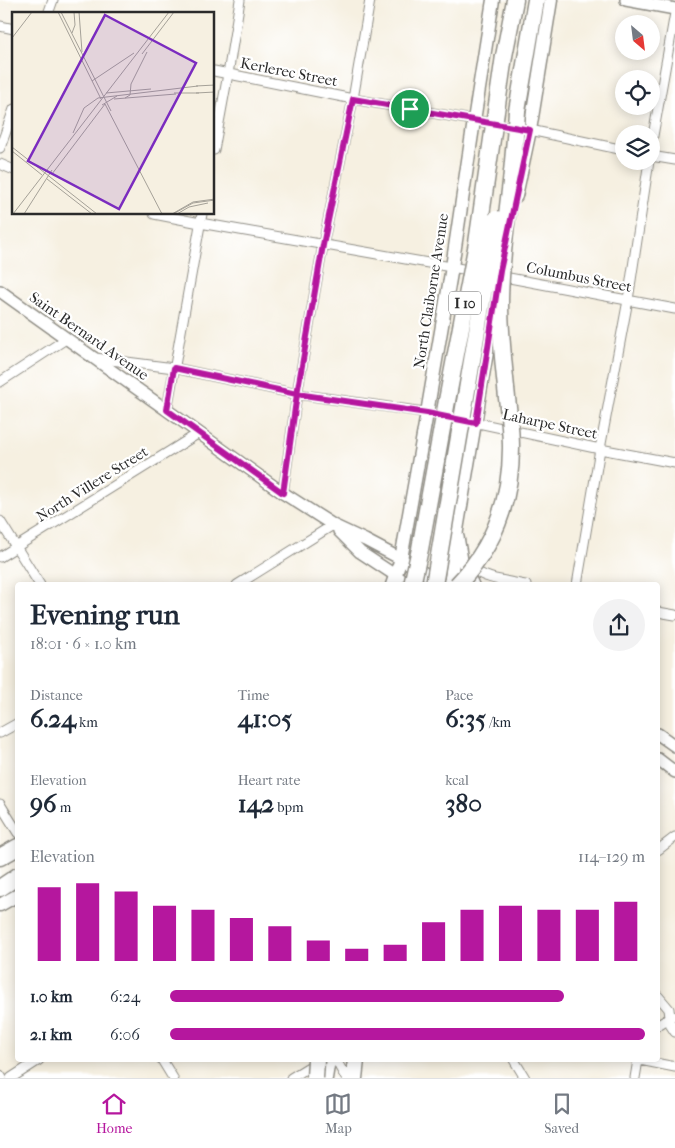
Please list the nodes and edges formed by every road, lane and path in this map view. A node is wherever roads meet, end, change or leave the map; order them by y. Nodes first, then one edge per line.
1 (53, 0) edge
2 (240, 0) edge
3 (370, 0) edge
4 (494, 0) edge
5 (511, 0) edge
6 (515, 0) edge
7 (536, 0) edge
8 (551, 0) edge
9 (626, 0) edge
10 (675, 9) edge
11 (49, 12) edge
12 (675, 13) edge
13 (504, 56) junction
14 (215, 71) edge
15 (228, 74) junction
16 (353, 99) junction
17 (518, 111) junction
18 (12, 115) edge
19 (474, 120) junction
20 (655, 125) edge
21 (530, 130) junction
22 (215, 145) edge
23 (0, 148) edge
24 (615, 148) edge
25 (660, 158) edge
26 (675, 160) edge
27 (0, 164) edge
28 (12, 169) edge
29 (648, 170) edge
30 (166, 215) edge
31 (201, 218) edge
32 (323, 245) junction
33 (452, 267) junction
34 (499, 276) junction
35 (0, 292) edge
36 (628, 300) junction
37 (675, 309) edge
38 (66, 339) junction
39 (94, 358) junction
40 (174, 368) junction
41 (0, 382) edge
42 (297, 394) junction
43 (167, 410) junction
44 (427, 413) junction
45 (476, 423) junction
46 (198, 433) junction
47 (600, 449) junction
48 (675, 463) edge
49 (283, 493) junction
50 (0, 522) edge
51 (333, 525) junction
52 (457, 530) junction
53 (16, 547) junction
54 (420, 549) junction
55 (0, 558) edge
56 (401, 559) junction
57 (462, 560) junction
58 (38, 582) edge
59 (242, 582) edge
60 (397, 582) edge
61 (412, 582) edge
62 (435, 582) edge
63 (439, 582) edge
64 (450, 582) edge
65 (460, 582) edge
66 (472, 582) edge
67 (512, 582) edge
68 (578, 582) edge
69 (660, 612) edge
70 (675, 615) edge
71 (15, 724) edge
72 (0, 733) edge
73 (660, 735) edge
74 (675, 746) edge
75 (660, 761) edge
76 (675, 772) edge
77 (0, 804) edge
78 (15, 828) edge
79 (675, 837) edge
80 (15, 842) edge
81 (660, 848) edge
82 (15, 849) edge
83 (0, 851) edge
84 (0, 857) edge
85 (10, 885) edge
86 (0, 905) edge
87 (660, 998) edge
88 (672, 1016) edge
89 (660, 1023) edge
90 (675, 1032) edge
91 (36, 1062) edge
92 (163, 1062) edge
93 (316, 1062) edge
94 (317, 1062) edge
95 (327, 1062) edge
96 (340, 1062) edge
97 (518, 1062) edge
98 (639, 1062) edge
99 (649, 1062) edge
100 (675, 1067) edge
101 (354, 1069) edge
102 (11, 1078) edge
103 (173, 1078) edge
104 (292, 1078) edge
105 (315, 1078) edge
106 (324, 1078) edge
107 (525, 1078) edge
108 (635, 1078) edge

1 - 11 street
2 - 15 street
3 - 16 street
4 - 19 main road, North Claiborne Avenue
5 - 13 highway
6 - 13 highway, I 10
7 - 17 highway, I 10
8 - 21 main road
9 - 10 street
12 - 20 street
13 - 54 highway, I 10, bridge
14 - 15 street, Kerlerec Street
15 - 16 street, Kerlerec Street
15 - 22 street
16 - 19 street, Kerlerec Street
16 - 32 street
17 - 62 highway, I 10, bridge
17 - 65 highway, bridge
18 - 23 street
19 - 21 street, Kerlerec Street
19 - 33 main road, North Claiborne Avenue
21 - 24 street, Kerlerec Street
21 - 34 main road
25 - 26 street
27 - 28 street
29 - 36 street
30 - 31 street, Columbus Street
31 - 32 street, Columbus Street
31 - 40 street
32 - 33 street, Columbus Street
32 - 42 street
33 - 34 street, Columbus Street
33 - 44 main road, North Claiborne Avenue
34 - 36 street, Columbus Street
34 - 45 main road
35 - 38 street, Saint Bernard Avenue
36 - 37 street, Columbus Street
36 - 47 street
38 - 39 street, Saint Bernard Avenue
38 - 41 street
39 - 40 street, Laharpe Street
39 - 43 street, Saint Bernard Avenue
40 - 42 street, Laharpe Street
40 - 43 street
42 - 44 street, Laharpe Street
42 - 49 street
43 - 46 street, Saint Bernard Avenue
44 - 45 street, Laharpe Street
44 - 56 main road, North Claiborne Avenue
45 - 47 street, Laharpe Street
45 - 52 main road
46 - 49 street, Saint Bernard Avenue
46 - 53 street, North Villere Street
47 - 48 street, Laharpe Street
47 - 68 street
49 - 51 street, Saint Bernard Avenue
50 - 53 street
51 - 56 street, Saint Bernard Avenue
51 - 59 street
51 - 60 street, Saint Bernard Avenue
52 - 57 street
52 - 64 main road
53 - 55 street, North Villere Street
53 - 58 street
54 - 60 highway, bridge
54 - 61 highway, I 10, bridge
56 - 60 main road, North Claiborne Avenue
56 - 63 street, Saint Bernard Avenue
57 - 66 street
57 - 67 street
69 - 70 street
71 - 72 street
73 - 74 street
75 - 76 street
77 - 78 street
79 - 81 street
80 - 83 main road
82 - 84 highway
85 - 86 main road
87 - 88 street
88 - 89 street
88 - 90 street
91 - 102 street
92 - 103 street
93 - 105 highway, bridge
94 - 104 street
95 - 106 highway
96 - 101 street
97 - 107 street
98 - 108 street
99 - 100 street

